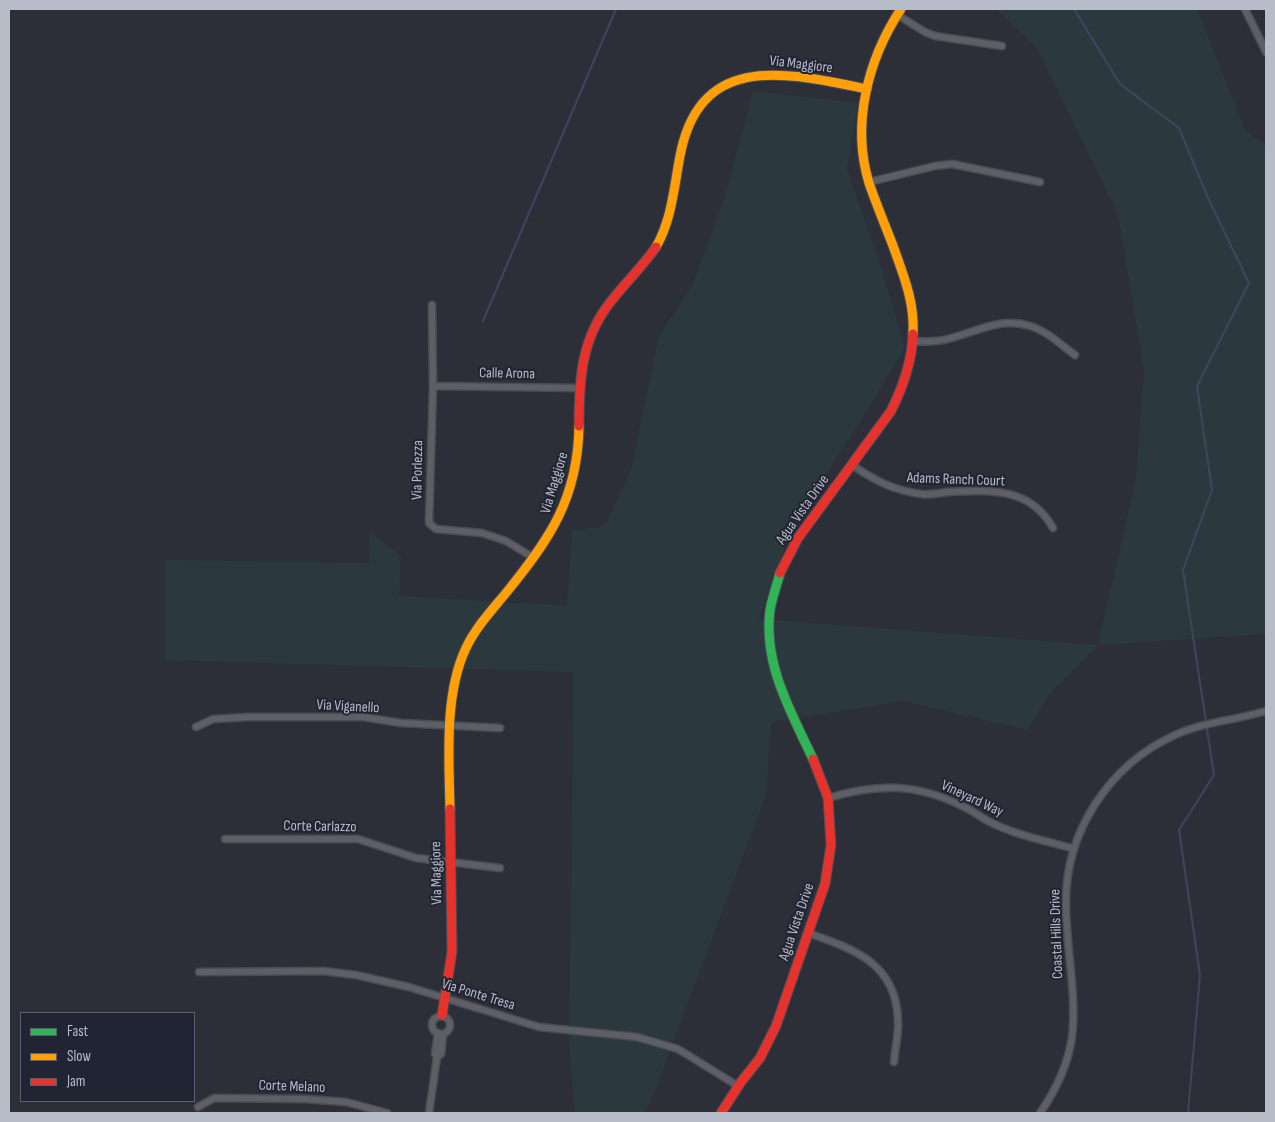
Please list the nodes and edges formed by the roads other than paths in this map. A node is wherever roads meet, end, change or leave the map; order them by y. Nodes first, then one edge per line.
1 (1245, 9) edge
2 (898, 12) edge
3 (1002, 46) dead end
4 (1266, 52) edge
5 (867, 89) junction
6 (869, 182) junction
7 (1040, 182) dead end
8 (432, 305) dead end
9 (913, 341) junction
10 (1075, 355) dead end
11 (433, 386) junction
12 (580, 388) junction
13 (852, 465) junction
14 (1053, 528) dead end
15 (534, 558) junction
16 (1266, 710) edge
17 (449, 726) junction
18 (196, 727) dead end
19 (500, 728) dead end
20 (828, 798) junction
21 (225, 839) dead end
22 (1074, 849) junction
23 (451, 861) junction
24 (500, 868) dead end
25 (808, 933) junction
26 (199, 972) dead end
27 (444, 997) junction
28 (442, 1015) junction
29 (441, 1033) junction
30 (894, 1062) dead end
31 (738, 1086) junction
32 (198, 1107) dead end
33 (387, 1113) edge
34 (429, 1113) edge
35 (721, 1113) edge
36 (1040, 1113) edge

1 - 4 street
2 - 3 street
2 - 5 street, Agua Vista Drive
5 - 6 street, Agua Vista Drive
5 - 12 street, Via Maggiore
6 - 7 street
6 - 9 street, Agua Vista Drive
8 - 11 street, Via Porlezza
9 - 10 street
9 - 13 street, Agua Vista Drive
11 - 12 street, Calle Arona
11 - 15 street, Via Porlezza
12 - 15 street, Via Maggiore
13 - 14 street, Adams Ranch Court
13 - 20 street, Agua Vista Drive
15 - 17 street, Via Maggiore
16 - 22 street, Coastal Hills Drive
17 - 18 street, Via Viganello
17 - 19 street, Via Viganello
17 - 23 street, Via Maggiore
20 - 22 street, Vineyard Way
20 - 25 street, Agua Vista Drive
21 - 23 street, Corte Carlazzo
22 - 36 street, Coastal Hills Drive
23 - 24 street, Corte Carlazzo
23 - 27 street, Via Maggiore
25 - 30 street
25 - 31 street, Agua Vista Drive
26 - 27 street, Via Ponte Tresa
27 - 28 street, Via Maggiore
27 - 31 street, Via Ponte Tresa
28 - 29 street
28 - 29 street
29 - 34 street
31 - 35 street, Agua Vista Drive
32 - 33 street, Corte Melano

